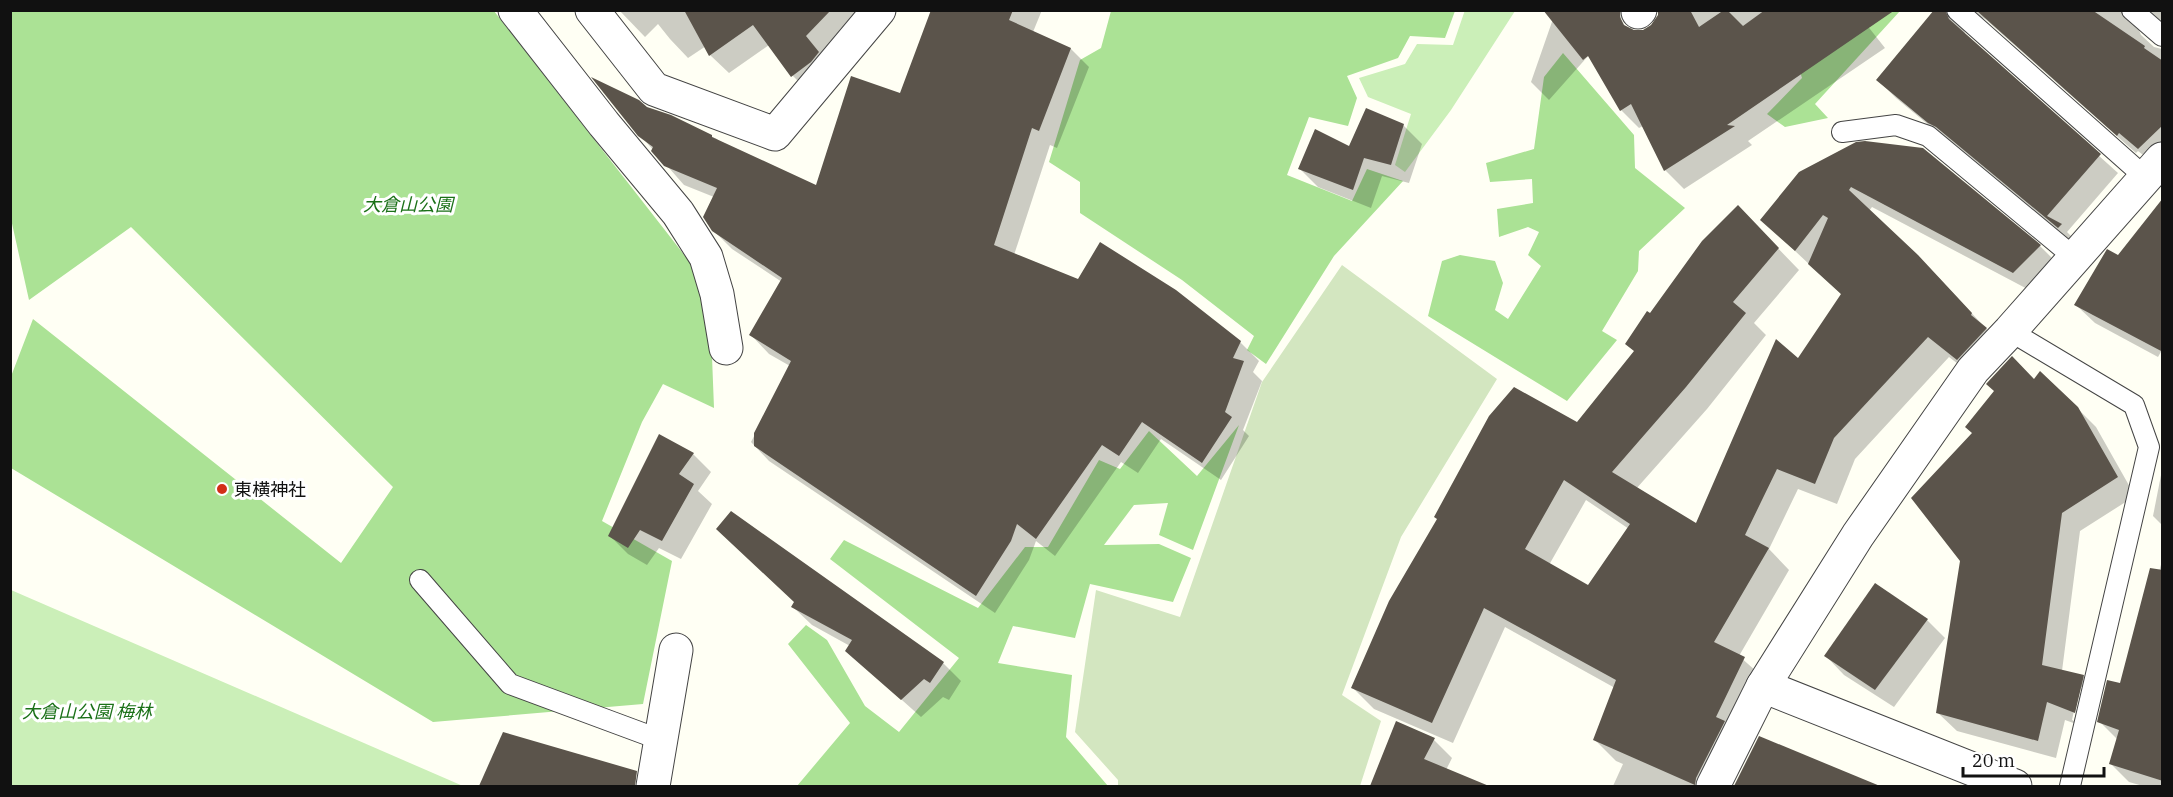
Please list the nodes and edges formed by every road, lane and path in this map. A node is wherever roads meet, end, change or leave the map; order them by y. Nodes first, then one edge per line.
1 (515, 10) edge
2 (592, 10) edge
3 (879, 10) edge
4 (1957, 10) edge
5 (2133, 10) edge
6 (2163, 36) edge
7 (1842, 132) dead end
8 (2154, 169) edge
9 (2075, 258) junction
10 (2010, 331) junction
11 (726, 348) dead end
12 (420, 580) dead end
13 (676, 650) dead end
14 (1763, 686) junction
15 (661, 740) junction
16 (653, 786) edge
17 (1713, 786) edge
18 (2015, 786) edge
19 (2070, 786) edge

1 - 11 street
2 - 3 street
4 - 8 lane
5 - 6 lane
7 - 9 lane
8 - 9 street
9 - 10 street
10 - 14 street
10 - 19 lane
12 - 15 lane
13 - 15 street
14 - 17 street
14 - 18 street
15 - 16 street

